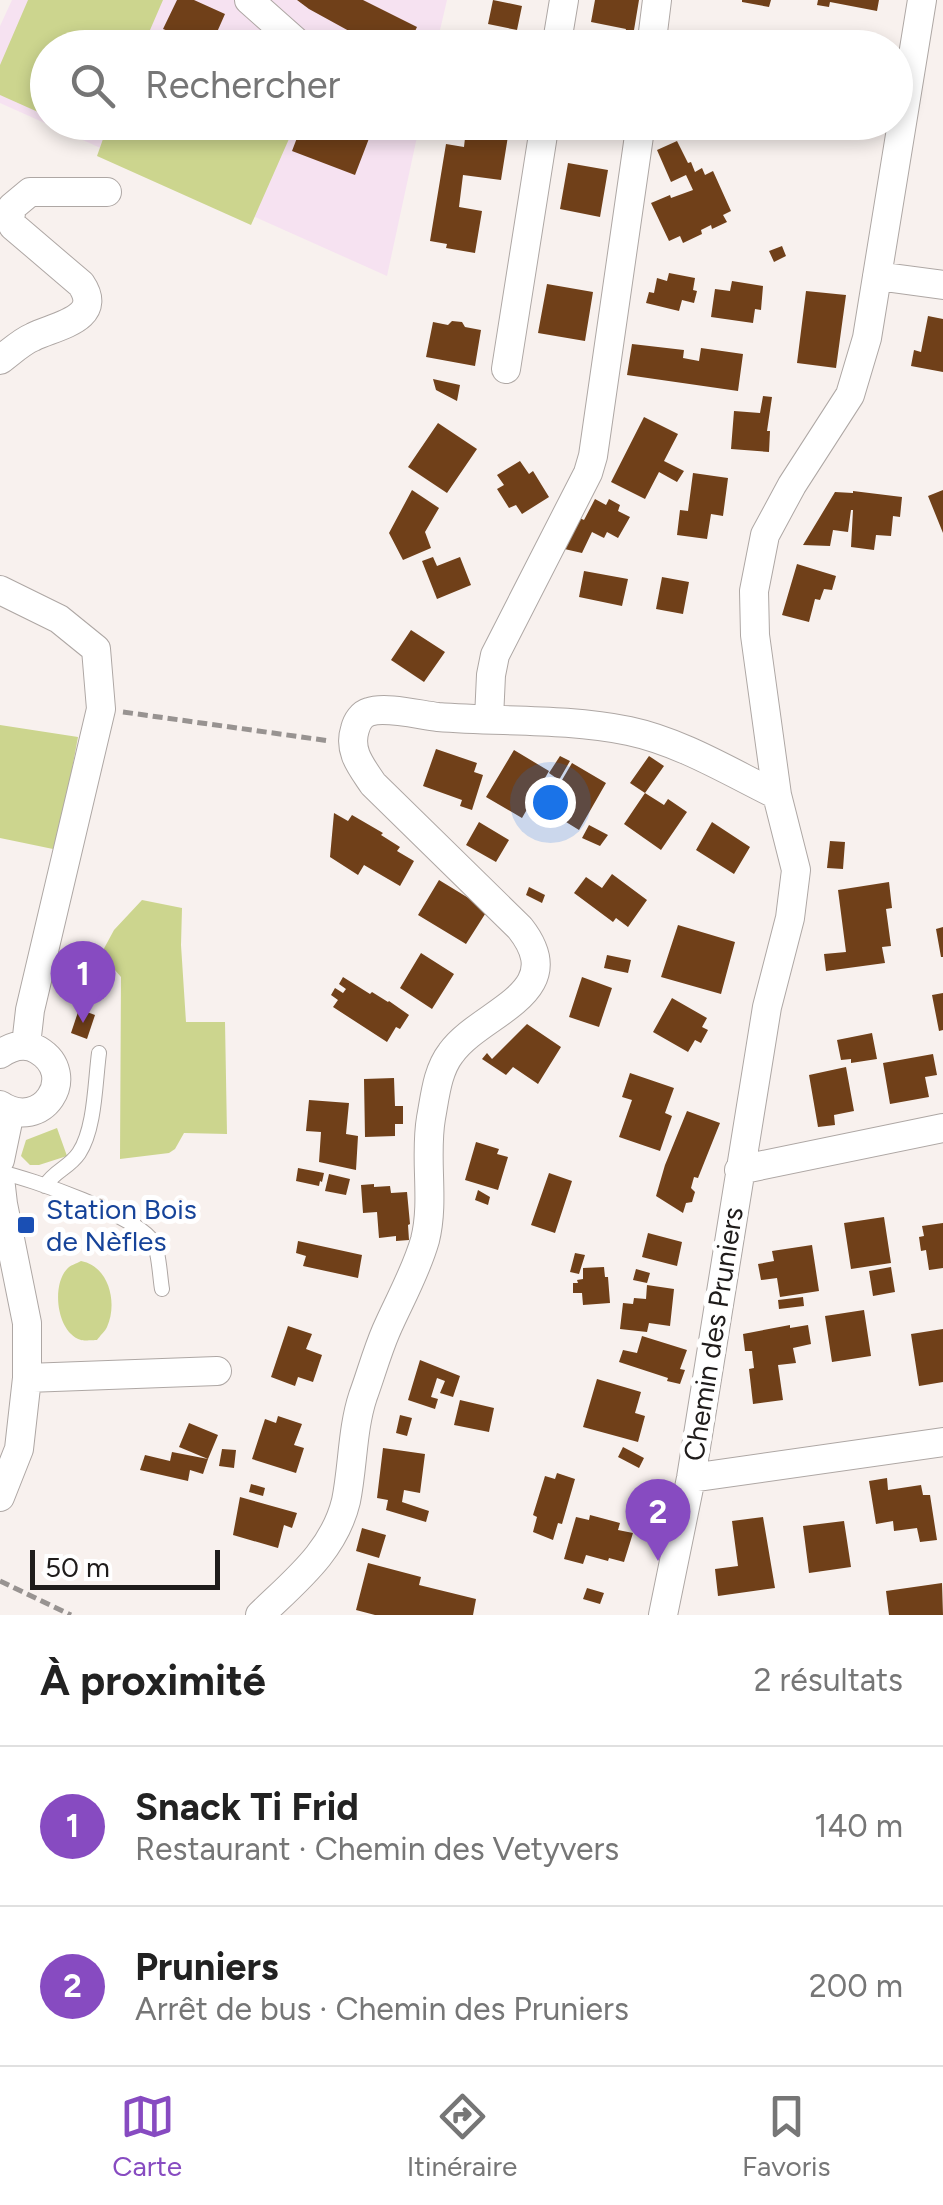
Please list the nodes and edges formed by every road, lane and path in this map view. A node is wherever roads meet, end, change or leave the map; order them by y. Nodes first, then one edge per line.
1 (249, 0) edge
2 (564, 0) edge
3 (657, 0) edge
4 (922, 0) edge
5 (283, 30) edge
6 (559, 30) edge
7 (653, 30) edge
8 (913, 55) edge
9 (542, 140) edge
10 (638, 140) edge
11 (899, 140) edge
12 (107, 192) dead end
13 (877, 276) junction
14 (943, 285) edge
15 (0, 360) edge
16 (506, 369) dead end
17 (0, 590) edge
18 (101, 709) junction
19 (489, 718) junction
20 (353, 744) junction
21 (777, 795) junction
22 (13, 1049) edge
23 (99, 1053) dead end
24 (5, 1109) edge
25 (943, 1128) edge
26 (0, 1160) edge
27 (739, 1170) junction
28 (0, 1175) edge
29 (46, 1186) junction
30 (162, 1289) dead end
31 (217, 1371) dead end
32 (27, 1378) junction
33 (943, 1442) edge
34 (691, 1478) junction
35 (0, 1497) edge
36 (0, 1581) edge
37 (70, 1615) edge
38 (260, 1615) edge
39 (663, 1615) edge

1 - 5 street
2 - 6 street
3 - 7 street
4 - 8 street, Chemin des Pruniers
9 - 16 street
10 - 19 street
11 - 13 street, Chemin des Pruniers
12 - 15 street
13 - 14 street
13 - 21 street, Chemin des Pruniers
17 - 18 street
18 - 20 path
18 - 22 street
19 - 20 street
19 - 21 street
20 - 38 street
21 - 27 street, Chemin des Pruniers
22 - 24 street
23 - 29 lane
24 - 26 street
25 - 27 street, Chemin des Pruniers
27 - 34 street, Chemin des Pruniers
28 - 29 lane
28 - 32 street
29 - 30 lane
31 - 32 street
32 - 35 street
33 - 34 street
34 - 39 street, Chemin des Pruniers
36 - 37 path

